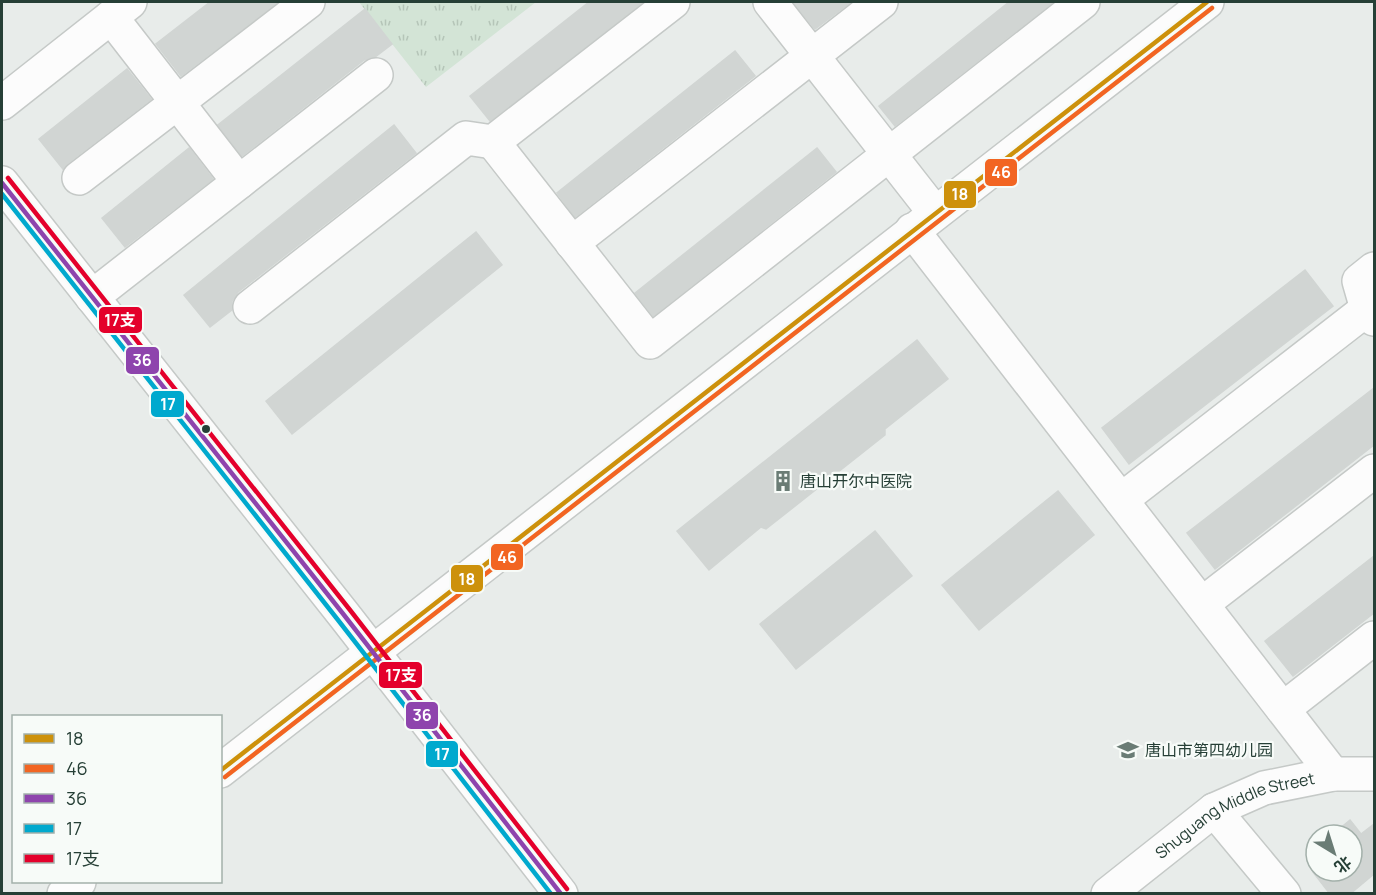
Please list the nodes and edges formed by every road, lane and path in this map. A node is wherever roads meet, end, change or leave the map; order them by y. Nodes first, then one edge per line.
1 (308, 2) edge
2 (673, 2) edge
3 (770, 2) edge
4 (881, 2) edge
5 (1083, 2) edge
6 (1207, 2) edge
7 (121, 9) edge
8 (812, 55) junction
9 (376, 75) dead end
10 (178, 102) junction
11 (2, 103) edge
12 (493, 142) junction
13 (889, 154) junction
14 (80, 178) dead end
15 (239, 182) junction
16 (2, 183) edge
17 (924, 222) junction
18 (572, 243) junction
19 (1374, 269) edge
20 (92, 297) junction
21 (250, 307) dead end
22 (1371, 314) edge
23 (1374, 471) edge
24 (1121, 500) junction
25 (1202, 604) junction
26 (1374, 638) edge
27 (373, 652) junction
28 (1283, 709) junction
29 (222, 769) edge
30 (1334, 774) junction
31 (1374, 774) edge
32 (1214, 810) junction
33 (78, 883) edge
34 (64, 894) edge
35 (561, 894) edge
36 (1108, 894) edge
37 (1284, 894) edge

1 - 10 street
2 - 12 street
3 - 8 street
4 - 8 street
5 - 13 street
6 - 17 street
7 - 10 street
7 - 11 street
8 - 13 street
8 - 18 street
9 - 15 street
10 - 14 street
10 - 15 street
12 - 18 street
12 - 21 street
13 - 17 street
13 - 18 street
15 - 20 street
16 - 20 street
17 - 24 street
17 - 27 street
19 - 22 street
20 - 27 street
22 - 24 street
23 - 25 street
24 - 25 street
25 - 28 street
26 - 28 street
27 - 29 street
27 - 35 street
28 - 30 street
30 - 31 street, Shuguang Middle Street
30 - 32 street, Shuguang Middle Street
32 - 36 street, Shuguang Middle Street
32 - 37 street
33 - 34 street

